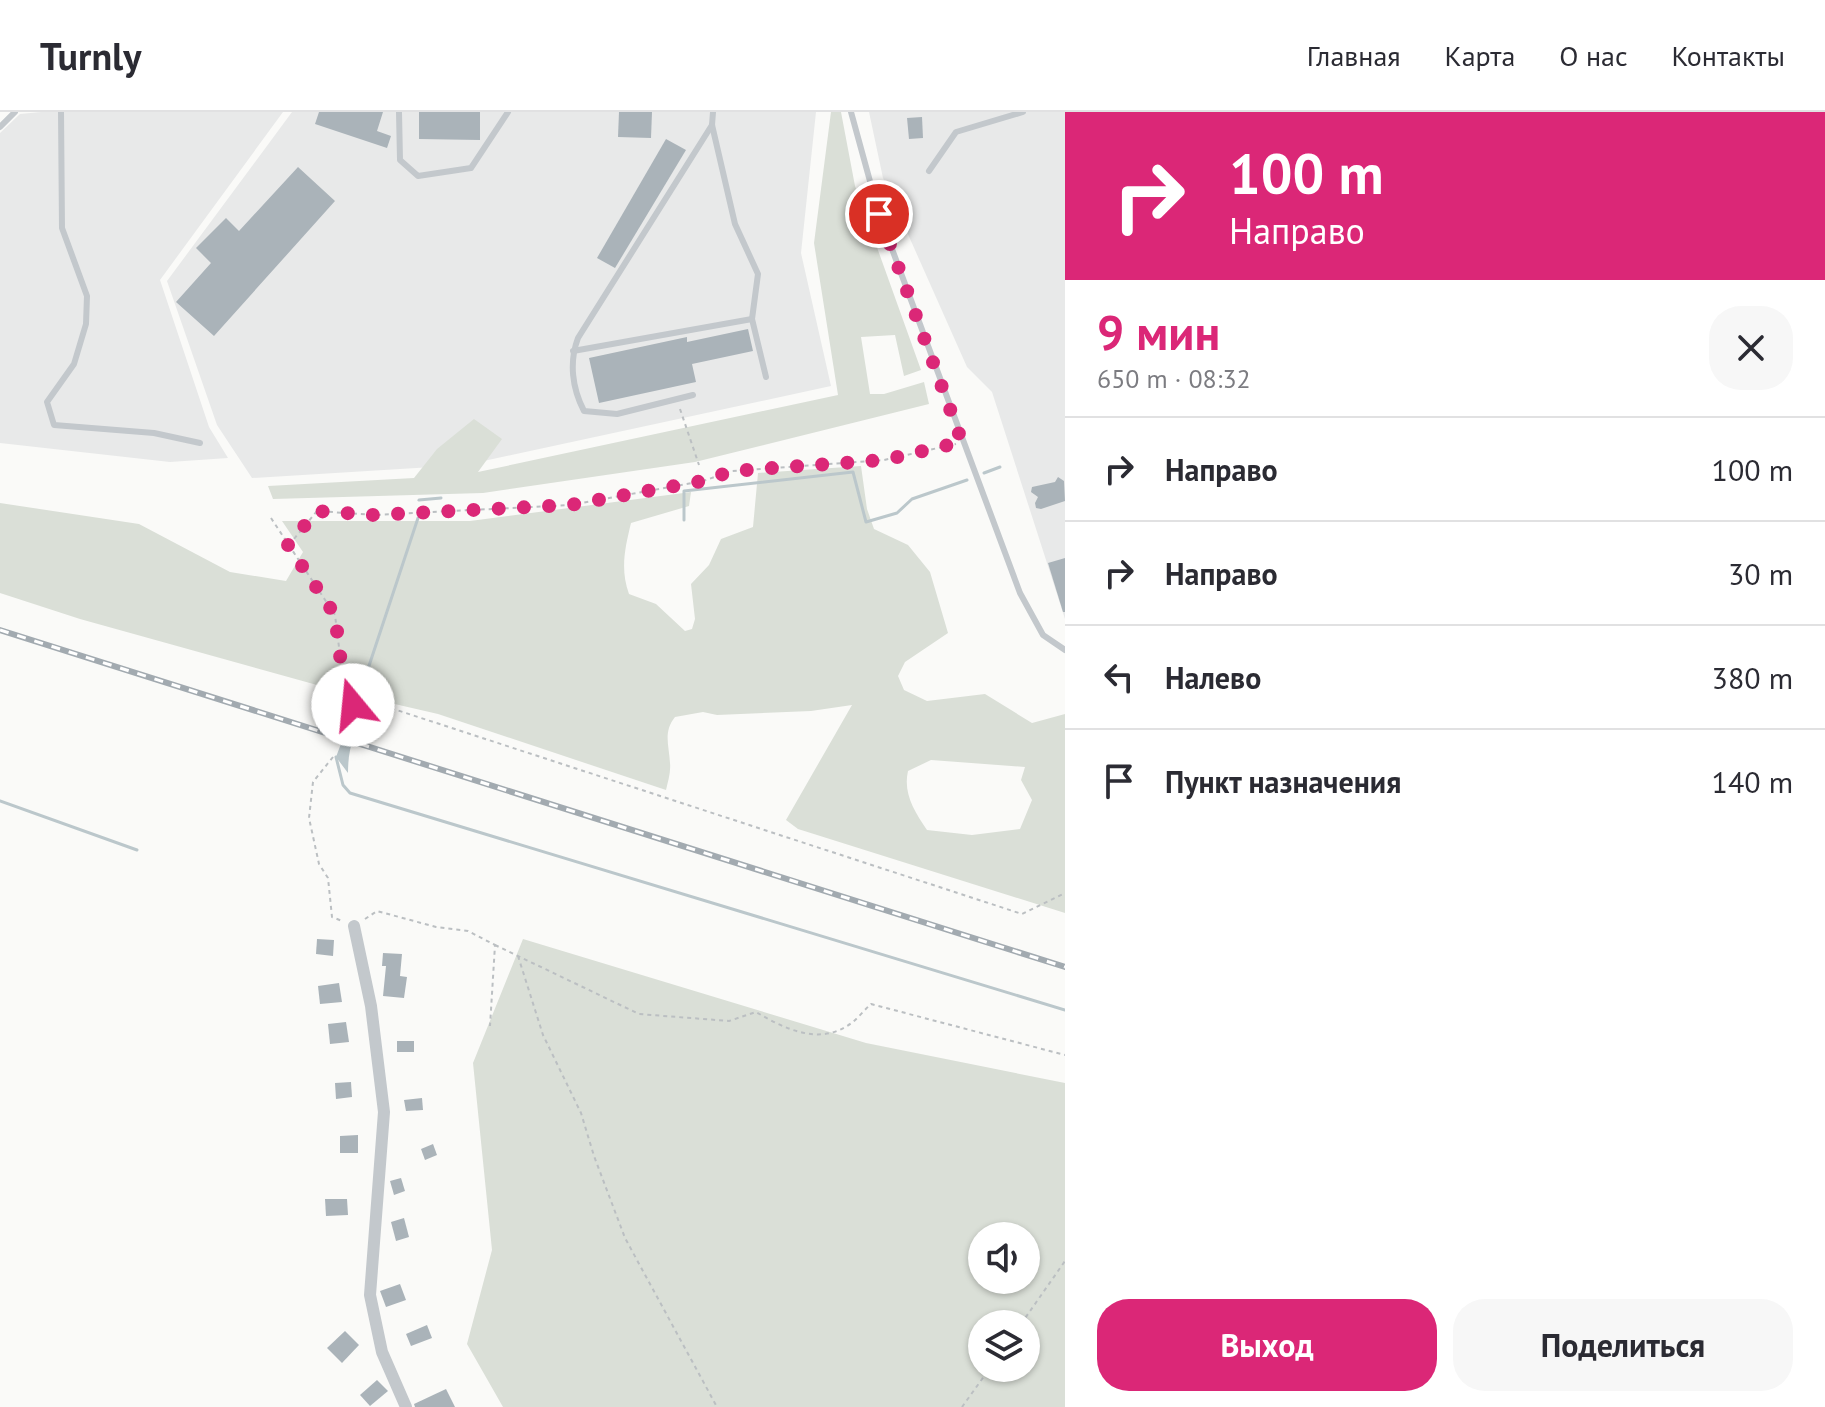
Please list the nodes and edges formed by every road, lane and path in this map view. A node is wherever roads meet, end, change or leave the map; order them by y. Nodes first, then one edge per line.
1 (15, 112) edge
2 (61, 112) edge
3 (399, 112) edge
4 (508, 112) edge
5 (713, 112) edge
6 (851, 112) edge
7 (1023, 112) edge
8 (712, 125) junction
9 (0, 127) edge
10 (929, 171) dead end
11 (752, 319) junction
12 (573, 351) junction
13 (766, 377) dead end
14 (693, 395) dead end
15 (676, 399) junction
16 (962, 442) junction
17 (200, 443) dead end
18 (699, 465) dead end
19 (271, 518) dead end
20 (288, 545) junction
21 (1065, 650) edge
22 (333, 757) dead end
23 (1065, 893) edge
24 (354, 926) junction
25 (495, 945) junction
26 (517, 954) junction
27 (490, 1026) dead end
28 (1065, 1055) edge
29 (1065, 1261) edge
30 (1031, 1310) edge
31 (980, 1382) edge
32 (406, 1407) edge
33 (717, 1407) edge
34 (962, 1407) edge

1 - 9 lane
2 - 17 lane
3 - 4 lane
5 - 8 lane
6 - 16 lane
7 - 10 lane
8 - 11 lane
8 - 12 lane
11 - 12 lane
11 - 13 lane
12 - 15 lane
14 - 15 lane
15 - 18 path
16 - 20 path
16 - 21 lane
19 - 20 path
20 - 23 path
22 - 24 path
24 - 25 path
24 - 32 street
25 - 26 path
25 - 27 path
26 - 28 path
26 - 33 path
29 - 30 path
31 - 34 path

